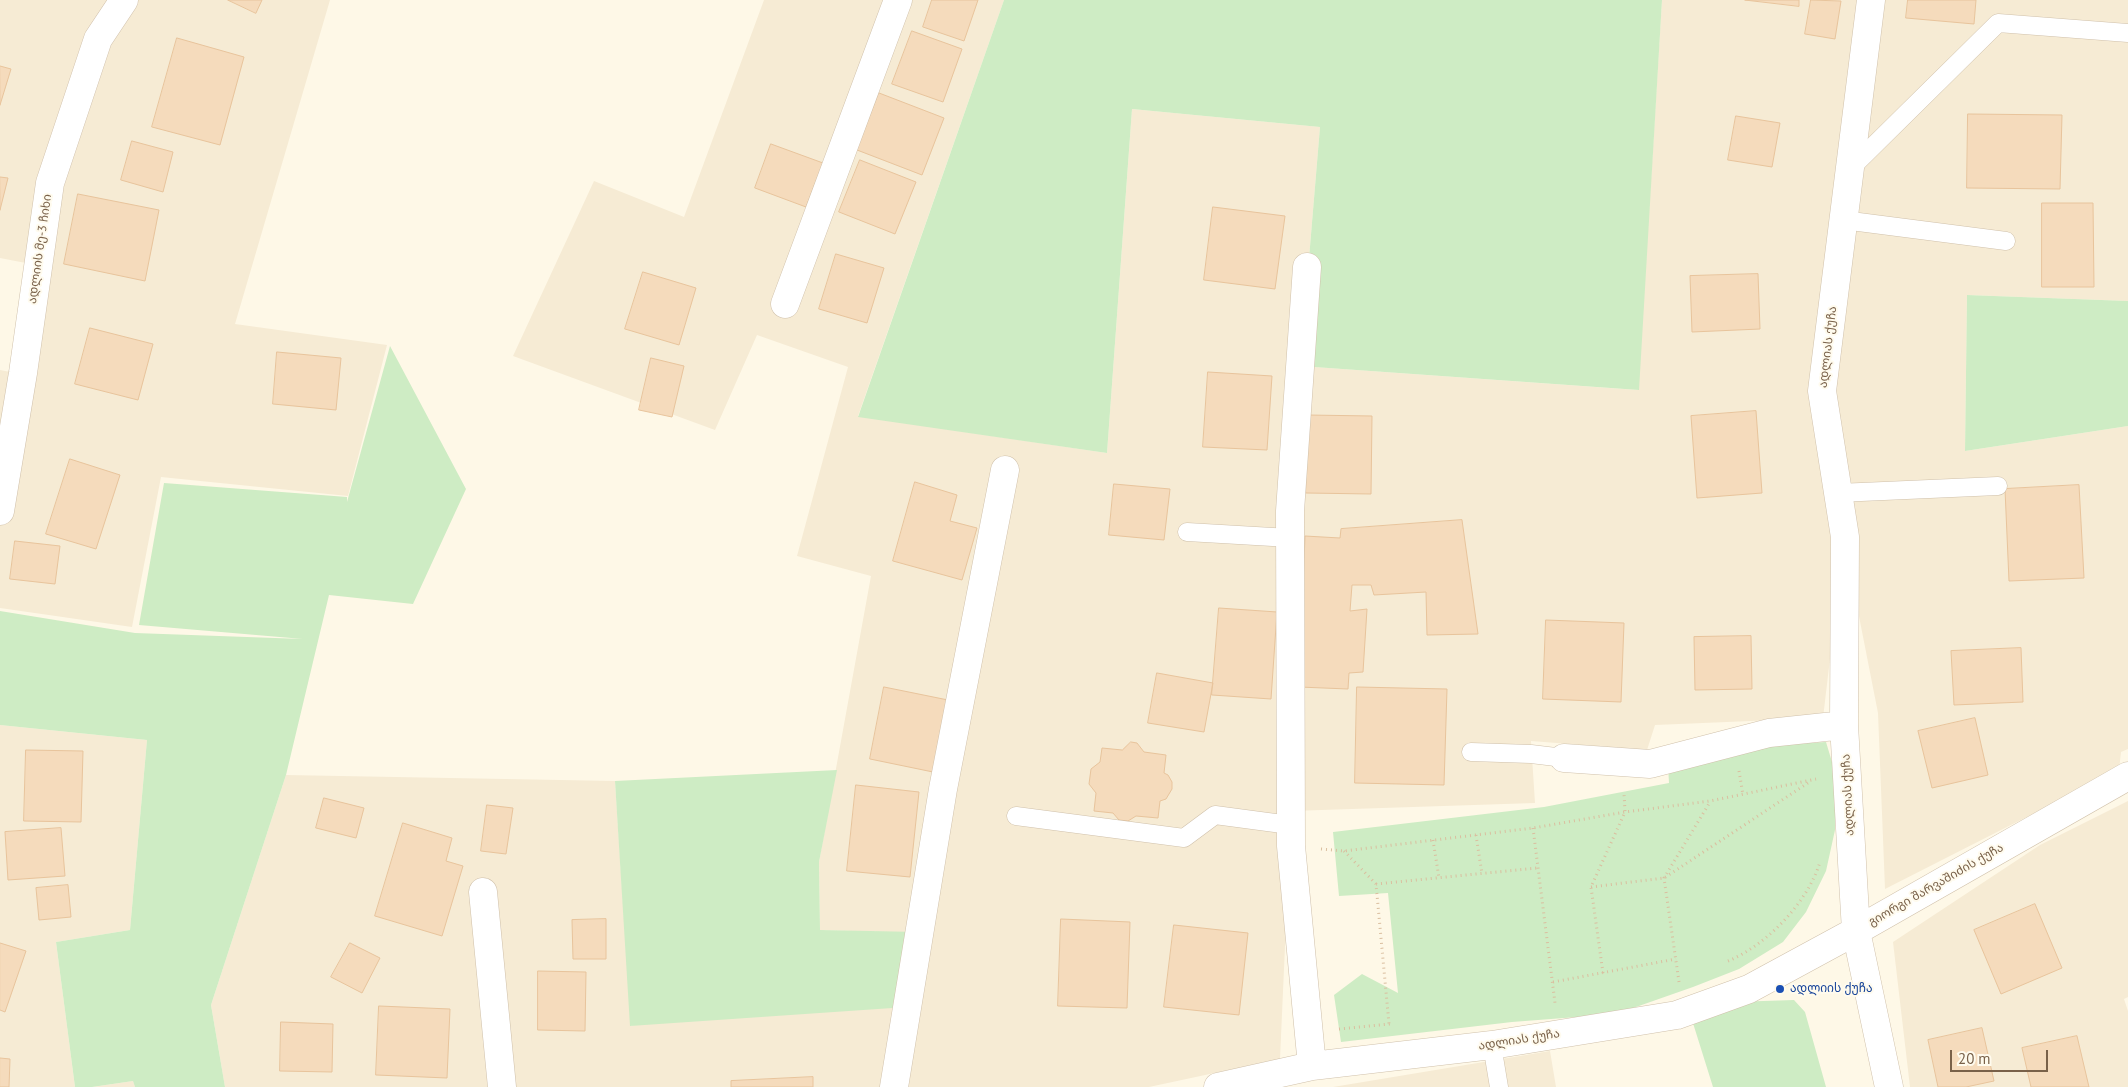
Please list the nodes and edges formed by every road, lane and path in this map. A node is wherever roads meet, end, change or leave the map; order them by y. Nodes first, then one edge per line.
1 (124, 0) edge
2 (898, 0) edge
3 (1871, 0) edge
4 (2128, 33) edge
5 (1850, 170) junction
6 (1843, 220) junction
7 (2006, 241) dead end
8 (1307, 267) dead end
9 (785, 304) dead end
10 (1005, 470) dead end
11 (1998, 486) dead end
12 (1838, 493) junction
13 (0, 511) edge
14 (1187, 532) dead end
15 (1290, 538) junction
16 (1844, 724) junction
17 (1470, 752) dead end
18 (1564, 758) joint
19 (1622, 762) junction
20 (2128, 776) edge
21 (1824, 778) dead end
22 (1814, 779) junction
23 (1710, 802) junction
24 (1625, 812) junction
25 (1016, 816) dead end
26 (1533, 828) junction
27 (1290, 835) junction
28 (1476, 835) junction
29 (1434, 840) junction
30 (1344, 851) junction
31 (1822, 855) dead end
32 (1537, 868) junction
33 (1482, 874) junction
34 (1439, 878) junction
35 (1664, 878) junction
36 (1376, 884) junction
37 (1591, 887) junction
38 (482, 892) dead end
39 (1856, 931) junction
40 (1676, 960) junction
41 (1727, 962) dead end
42 (1603, 973) junction
43 (1687, 979) dead end
44 (1552, 982) junction
45 (1679, 982) junction
46 (1669, 984) dead end
47 (1546, 1006) dead end
48 (1399, 1022) dead end
49 (1390, 1024) junction
50 (1308, 1032) junction
51 (1492, 1045) junction
52 (1312, 1066) junction
53 (502, 1087) edge
54 (894, 1087) edge
55 (1218, 1087) edge
56 (1499, 1087) edge
57 (1889, 1087) edge

1 - 13 street, ადლიის მე-3 ჩიხი
2 - 9 street
3 - 5 street, ადლიას ქუჩა
4 - 5 lane
5 - 6 street, ადლიას ქუჩა
6 - 7 lane
6 - 12 street, ადლიას ქუჩა
8 - 15 street
10 - 54 street
11 - 12 lane
12 - 16 street, ადლიას ქუჩა
14 - 15 lane
15 - 27 street
16 - 19 street
16 - 39 street, ადლიას ქუჩა
17 - 18 lane
18 - 19 street
19 - 24 path
20 - 39 street, გიორგი შარვაშიძის ქუჩა
21 - 22 path
22 - 23 path
22 - 35 path
23 - 24 path
23 - 35 path
24 - 26 path
24 - 37 path
25 - 27 lane
26 - 28 path
26 - 32 path
27 - 30 path
27 - 50 street
28 - 29 path
28 - 33 path
29 - 30 path
29 - 34 path
30 - 36 path
31 - 41 path
32 - 33 path
32 - 44 path
33 - 34 path
34 - 36 path
35 - 37 path
35 - 40 path
36 - 49 path
37 - 42 path
38 - 53 street
39 - 51 street, ადლიას ქუჩა
39 - 57 street, გიორგი შარვაშიძის ქუჩა
40 - 42 path
40 - 45 path
42 - 44 path
43 - 45 path
44 - 47 path
45 - 46 path
48 - 49 path
49 - 50 path
50 - 52 street
51 - 52 street, ადლიას ქუჩა
51 - 56 lane
52 - 55 street, ადლიას ქუჩა

